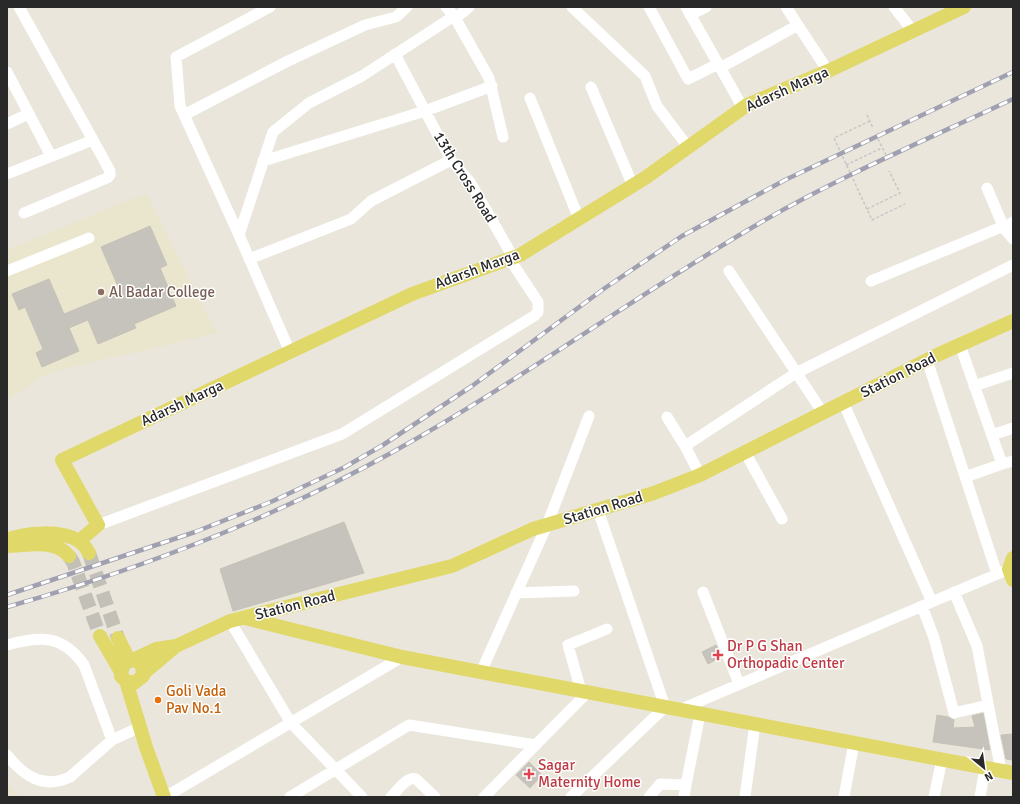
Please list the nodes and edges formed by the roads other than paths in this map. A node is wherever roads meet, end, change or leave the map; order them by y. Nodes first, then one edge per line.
1 (19, 7) edge
2 (270, 7) edge
3 (407, 7) edge
4 (446, 7) edge
5 (469, 7) edge
6 (572, 7) edge
7 (649, 7) edge
8 (706, 7) edge
9 (786, 7) edge
10 (894, 7) edge
11 (964, 7) edge
12 (688, 11) edge
13 (455, 17) junction
14 (798, 25) junction
15 (913, 31) junction
16 (395, 54) junction
17 (719, 66) junction
18 (828, 71) junction
19 (7, 72) edge
20 (492, 86) junction
21 (591, 87) dead end
22 (530, 98) dead end
23 (742, 108) junction
24 (425, 111) junction
25 (28, 114) junction
26 (184, 115) junction
27 (7, 124) edge
28 (503, 137) dead end
29 (93, 140) junction
30 (688, 147) junction
31 (51, 156) junction
32 (451, 160) junction
33 (263, 161) junction
34 (7, 174) edge
35 (632, 186) junction
36 (987, 188) dead end
37 (24, 213) dead end
38 (579, 219) junction
39 (1008, 225) edge
40 (239, 235) junction
41 (89, 238) dead end
42 (1013, 239) edge
43 (511, 258) junction
44 (249, 259) junction
45 (1013, 265) edge
46 (7, 271) edge
47 (729, 271) dead end
48 (871, 281) dead end
49 (1013, 322) edge
50 (960, 345) junction
51 (290, 352) junction
52 (927, 360) junction
53 (796, 373) junction
54 (1013, 373) edge
55 (974, 386) junction
56 (843, 402) junction
57 (823, 412) junction
58 (589, 416) dead end
59 (667, 417) dead end
60 (1013, 428) edge
61 (992, 435) junction
62 (685, 446) junction
63 (745, 452) junction
64 (1013, 461) edge
65 (1002, 464) junction
66 (700, 475) junction
67 (965, 478) junction
68 (598, 510) junction
69 (782, 519) dead end
70 (98, 525) junction
71 (546, 525) junction
72 (7, 540) edge
73 (79, 541) junction
74 (7, 546) edge
75 (89, 553) tunnel mouth
76 (69, 556) tunnel mouth
77 (1008, 570) edge
78 (574, 591) dead end
79 (703, 592) dead end
80 (954, 592) junction
81 (516, 593) junction
82 (927, 604) junction
83 (244, 618) junction
84 (230, 621) junction
85 (607, 629) dead end
86 (100, 636) tunnel mouth
87 (118, 638) tunnel mouth
88 (7, 645) edge
89 (176, 646) junction
90 (402, 658) junction
91 (131, 660) junction
92 (481, 672) junction
93 (142, 676) junction
94 (124, 677) junction
95 (739, 684) junction
96 (585, 692) junction
97 (988, 706) junction
98 (665, 707) junction
99 (680, 710) junction
100 (700, 714) junction
101 (291, 722) junction
102 (139, 724) junction
103 (755, 724) junction
104 (112, 740) junction
105 (854, 743) junction
106 (536, 745) junction
107 (7, 755) edge
108 (942, 760) junction
109 (985, 768) junction
110 (335, 769) junction
111 (1007, 772) edge
112 (686, 785) junction
113 (165, 797) edge
114 (291, 797) edge
115 (362, 797) edge
116 (391, 797) edge
117 (435, 797) edge
118 (484, 797) edge
119 (571, 797) edge
120 (649, 797) edge
121 (684, 797) edge
122 (745, 797) edge
123 (844, 797) edge
124 (934, 797) edge
125 (980, 797) edge

1 - 29 street
2 - 26 street
3 - 26 street
4 - 13 street
5 - 13 street
6 - 30 street
7 - 17 street
8 - 12 street
9 - 14 street
10 - 15 street
11 - 15 main road, Adarsh Marga
12 - 17 street
13 - 16 street
13 - 20 street
14 - 17 street
14 - 18 street
15 - 18 main road, Adarsh Marga
16 - 24 street, 13th Cross Road
16 - 33 street
17 - 23 street
18 - 23 main road, Adarsh Marga
19 - 25 street
20 - 24 street
20 - 28 street
21 - 35 street
22 - 38 street
23 - 30 main road, Adarsh Marga
24 - 32 street, 13th Cross Road
24 - 33 street
25 - 27 street
25 - 31 street
26 - 40 street
29 - 31 street
29 - 37 street
30 - 35 main road, Adarsh Marga
31 - 34 street
32 - 43 street, 13th Cross Road
32 - 44 street
33 - 40 street
35 - 38 main road, Adarsh Marga
36 - 39 street
38 - 43 main road, Adarsh Marga
39 - 42 street
39 - 48 street
40 - 44 street
41 - 46 street
43 - 51 main road, Adarsh Marga
43 - 70 street, 13th Cross Road
44 - 51 street
45 - 53 street
47 - 53 street
49 - 50 main road, Station Road
50 - 52 main road, Station Road
50 - 55 street
51 - 70 main road, Adarsh Marga
52 - 56 main road, Station Road
52 - 67 street
53 - 57 street
53 - 62 street
54 - 55 street
55 - 61 street
56 - 57 main road, Station Road
56 - 82 street
57 - 63 main road, Station Road
58 - 71 street
59 - 62 street
60 - 61 street
61 - 65 street
62 - 66 street
63 - 66 main road, Station Road
63 - 69 street
64 - 65 street
65 - 67 street
66 - 68 main road, Station Road
67 - 77 street
68 - 71 main road, Station Road
68 - 98 street
70 - 73 main road
71 - 81 street
71 - 83 main road, Station Road
72 - 73 main road
73 - 75 main road
74 - 76 main road
77 - 80 street
78 - 81 street
79 - 95 street
80 - 82 street
80 - 97 street
81 - 92 street
82 - 95 street
82 - 97 street
83 - 84 main road, Station Road
83 - 90 main road
84 - 89 main road, Station Road
84 - 101 street
85 - 96 street
86 - 94 main road
87 - 91 main road
88 - 104 street
89 - 91 main road
89 - 93 main road
90 - 92 main road
90 - 101 street
91 - 93 main road
91 - 94 main road
92 - 96 main road
93 - 94 main road
93 - 102 main road
94 - 102 main road
95 - 99 street
96 - 98 main road
96 - 106 street
97 - 111 street
98 - 99 main road
98 - 119 street
99 - 100 main road
100 - 103 main road
100 - 112 street
101 - 110 street
101 - 113 street
102 - 104 street
102 - 113 main road
103 - 105 main road
103 - 122 street
104 - 107 street
105 - 108 main road
105 - 123 street
106 - 110 street
106 - 118 street
108 - 109 main road
108 - 124 street
109 - 111 main road
109 - 125 street
110 - 114 street
110 - 115 street
112 - 120 street
112 - 121 street
116 - 117 street

